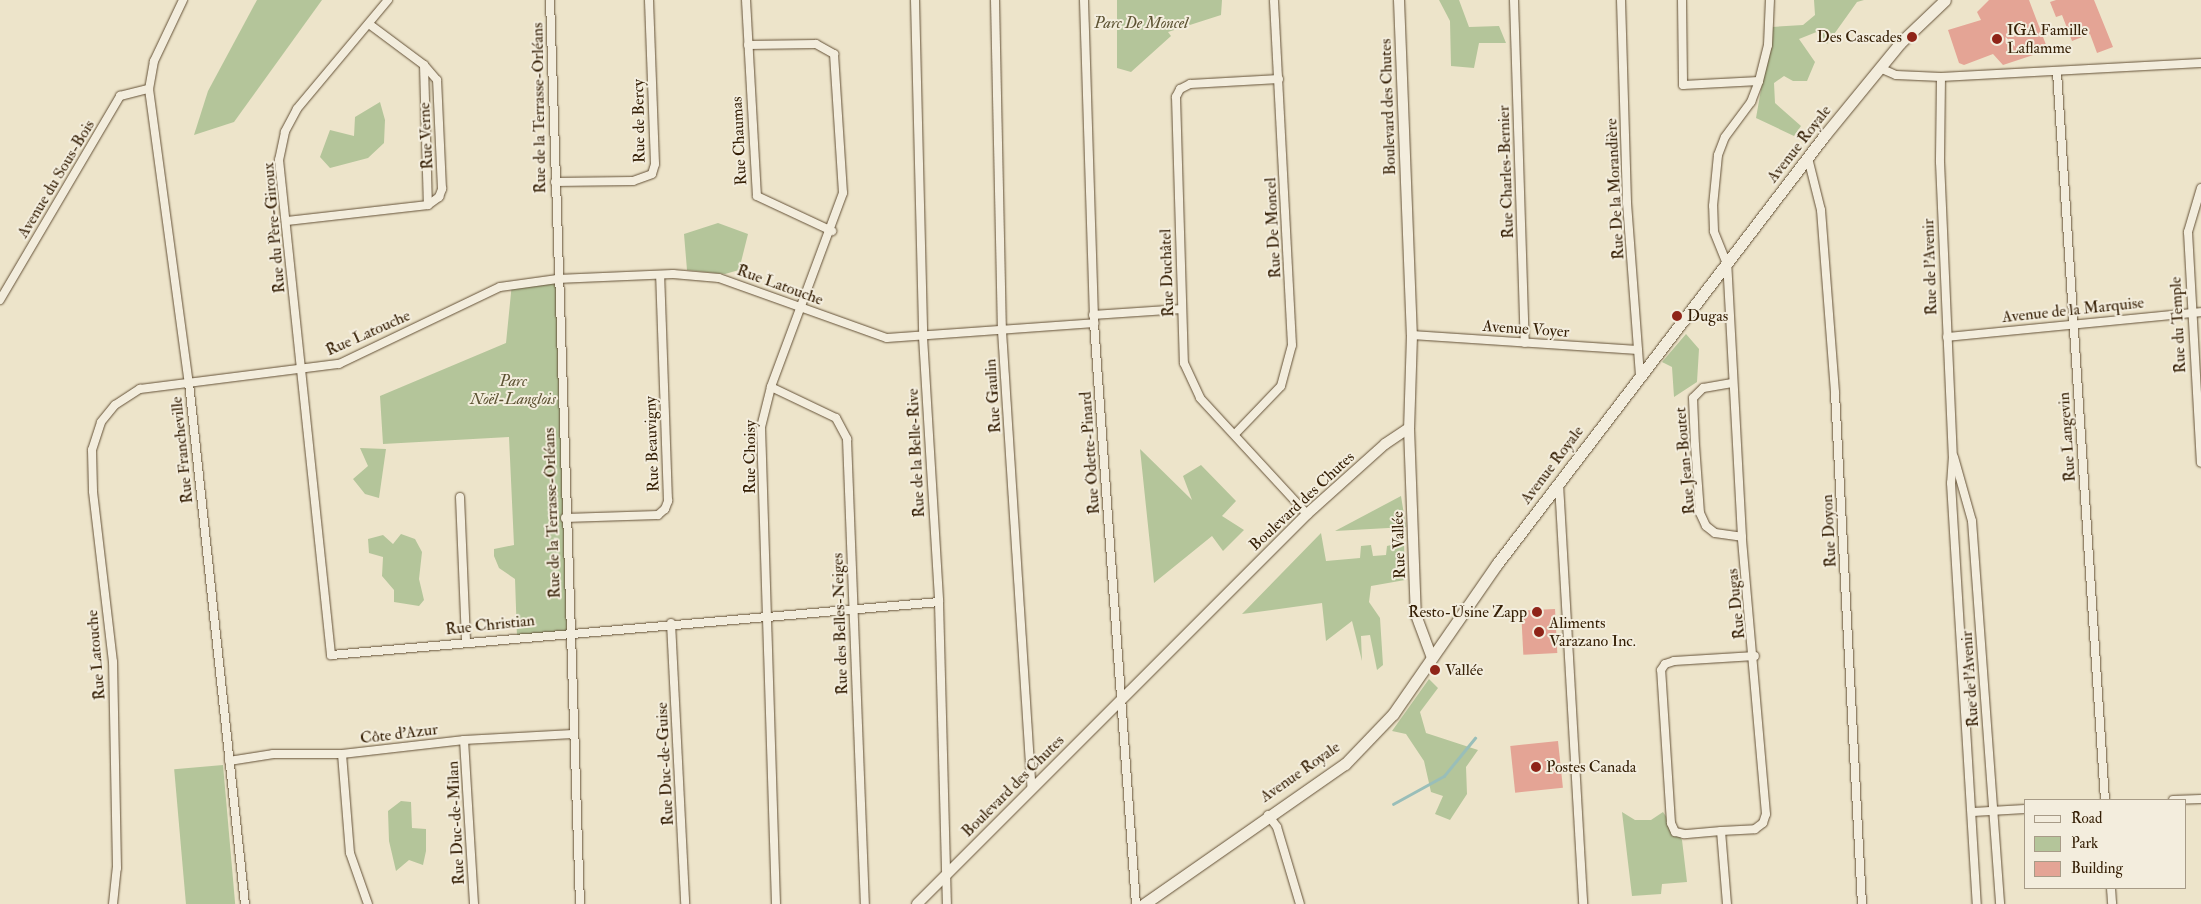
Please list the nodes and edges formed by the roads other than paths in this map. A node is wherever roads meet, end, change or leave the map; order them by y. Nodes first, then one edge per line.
1 (183, 0) edge
2 (388, 0) edge
3 (550, 0) edge
4 (649, 0) edge
5 (746, 0) edge
6 (915, 0) edge
7 (995, 0) edge
8 (1084, 0) edge
9 (1274, 0) edge
10 (1399, 0) edge
11 (1514, 0) edge
12 (1621, 0) edge
13 (1682, 0) edge
14 (1770, 0) edge
15 (1945, 0) edge
16 (368, 24) junction
17 (748, 45) junction
18 (2201, 62) edge
19 (424, 65) junction
20 (1880, 68) junction
21 (2057, 72) junction
22 (1941, 77) junction
23 (1279, 80) junction
24 (1759, 81) junction
25 (149, 89) junction
26 (1808, 158) junction
27 (555, 182) junction
28 (2201, 188) edge
29 (428, 204) junction
30 (287, 221) junction
31 (832, 231) junction
32 (1727, 264) junction
33 (660, 275) junction
34 (557, 279) junction
35 (0, 300) edge
36 (803, 308) junction
37 (1182, 309) junction
38 (2190, 312) junction
39 (2201, 312) edge
40 (1094, 319) junction
41 (2074, 324) junction
42 (1002, 331) junction
43 (1412, 335) junction
44 (923, 337) junction
45 (1947, 337) junction
46 (1525, 343) junction
47 (1638, 350) junction
48 (300, 369) junction
49 (1640, 376) junction
50 (189, 383) junction
51 (1732, 383) junction
52 (771, 387) junction
53 (1409, 428) junction
54 (1235, 434) junction
55 (1953, 456) junction
56 (2201, 464) edge
57 (1559, 484) junction
58 (460, 497) dead end
59 (1307, 514) junction
60 (565, 518) junction
61 (1742, 537) junction
62 (938, 602) junction
63 (853, 609) junction
64 (767, 615) junction
65 (670, 623) junction
66 (570, 631) junction
67 (466, 642) junction
68 (1755, 656) junction
69 (1432, 658) junction
70 (1122, 698) junction
71 (573, 734) junction
72 (464, 740) junction
73 (342, 754) junction
74 (229, 761) junction
75 (1032, 789) junction
76 (2105, 799) edge
77 (2201, 799) edge
78 (2186, 800) edge
79 (2024, 808) edge
80 (1993, 811) junction
81 (1973, 812) junction
82 (1268, 815) junction
83 (1721, 831) junction
84 (947, 874) junction
85 (2111, 889) edge
86 (113, 904) edge
87 (245, 904) edge
88 (368, 904) edge
89 (474, 904) edge
90 (580, 904) edge
91 (685, 904) edge
92 (776, 904) edge
93 (865, 904) edge
94 (917, 904) edge
95 (947, 904) edge
96 (1136, 904) edge
97 (1144, 904) edge
98 (1300, 904) edge
99 (1583, 904) edge
100 (1727, 904) edge
101 (1862, 904) edge
102 (1977, 904) edge
103 (2000, 904) edge
104 (2112, 904) edge

1 - 25 street, Rue Francheville
2 - 16 street, Rue du Père-Giroux
3 - 27 street, Rue de la Terrasse-Orléans
4 - 27 street, Rue de Bercy
5 - 17 street, Rue Chaumas
6 - 44 street, Rue de la Belle-Rive
7 - 42 street, Rue Gaulin
8 - 40 street, Rue Odette-Pinard
9 - 23 street, Rue De Moncel
10 - 43 street, Boulevard des Chutes
11 - 46 street, Rue Charles-Bernier
12 - 47 street, Rue De la Morandière
13 - 24 street
14 - 24 street, Rue Dugas
15 - 20 main road, Avenue Royale
16 - 19 street, Rue Verne
16 - 30 street, Rue du Père-Giroux
17 - 31 street, Rue Chaumas
17 - 31 street, Rue Choisy
18 - 21 street
19 - 29 street, Rue Verne
19 - 29 street, Rue Verne
20 - 22 street
20 - 26 main road, Avenue Royale
21 - 22 street
21 - 41 street, Rue Langevin
22 - 45 street, Rue de l'Avenir
23 - 37 street, Rue Duchâtel
23 - 54 street, Rue De Moncel
24 - 32 street, Rue Dugas
25 - 35 street, Avenue du Sous-Bois
25 - 50 street, Rue Francheville
26 - 32 main road, Avenue Royale
26 - 101 street, Rue Doyon
27 - 34 street, Rue de la Terrasse-Orléans
28 - 38 street, Rue du Temple
29 - 30 street
30 - 48 street, Rue du Père-Giroux
31 - 36 street, Rue Choisy
32 - 49 main road, Avenue Royale
32 - 51 street, Rue Dugas
33 - 34 street, Rue Latouche
33 - 36 street, Rue Latouche
33 - 60 street, Rue Beauvigny
34 - 48 street, Rue Latouche
34 - 60 street, Rue de la Terrasse-Orléans
36 - 44 street, Rue Latouche
36 - 52 street, Rue Choisy
37 - 40 street, Rue Latouche
37 - 54 street, Rue Duchâtel
38 - 39 street, Avenue de la Marquise
38 - 41 street, Avenue de la Marquise
38 - 56 street, Rue du Temple
40 - 42 street, Rue Latouche
40 - 70 street, Rue Odette-Pinard
41 - 45 street, Avenue de la Marquise
41 - 76 street, Rue Langevin
42 - 44 street, Rue Latouche
42 - 75 street, Rue Gaulin
43 - 46 street, Avenue Voyer
43 - 53 street, Boulevard des Chutes
44 - 62 street, Rue de la Belle-Rive
45 - 55 street, Rue de l'Avenir
46 - 47 street, Avenue Voyer
47 - 49 street, Rue De la Morandière
48 - 50 street, Rue Latouche
48 - 67 street, Rue Christian
49 - 57 main road, Avenue Royale
50 - 74 street, Rue Francheville
50 - 86 street, Rue Latouche
51 - 61 street, Rue Dugas
51 - 61 street, Rue Jean-Boutet
52 - 63 street, Rue des Belles-Neiges
52 - 64 street, Rue Choisy
53 - 59 street, Boulevard des Chutes
53 - 69 street, Rue Vallée
54 - 59 street, Rue Duchâtel
55 - 80 street, Rue de l'Avenir
55 - 81 street, Rue de l'Avenir
57 - 69 main road, Avenue Royale
57 - 99 street
58 - 67 street
59 - 70 street, Boulevard des Chutes
60 - 66 street, Rue de la Terrasse-Orléans
61 - 68 street, Rue Dugas
62 - 63 street, Rue Christian
62 - 84 street, Rue de la Belle-Rive
63 - 64 street, Rue Christian
63 - 93 street, Rue des Belles-Neiges
64 - 65 street, Rue Christian
64 - 92 street, Rue Choisy
65 - 66 street, Rue Christian
65 - 91 street, Rue Duc-de-Guise
66 - 67 street, Rue Christian
66 - 71 street, Rue de la Terrasse-Orléans
68 - 83 street, Rue Dugas
68 - 83 street
69 - 82 main road, Avenue Royale
70 - 75 street, Boulevard des Chutes
70 - 96 street, Rue Odette-Pinard
71 - 72 street, Côte d'Azur
71 - 90 street, Rue de la Terrasse-Orléans
72 - 73 street, Côte d'Azur
72 - 89 street, Rue Duc-de-Milan
73 - 74 street, Côte d'Azur
73 - 88 street
74 - 87 street, Rue Francheville
75 - 84 street, Boulevard des Chutes
77 - 78 street
79 - 80 street
80 - 81 street
80 - 103 street, Rue de l'Avenir
81 - 102 street, Rue de l'Avenir
82 - 97 main road, Avenue Royale
82 - 98 street
83 - 100 street
84 - 94 street, Boulevard des Chutes
84 - 95 street, Rue de la Belle-Rive
85 - 104 street

